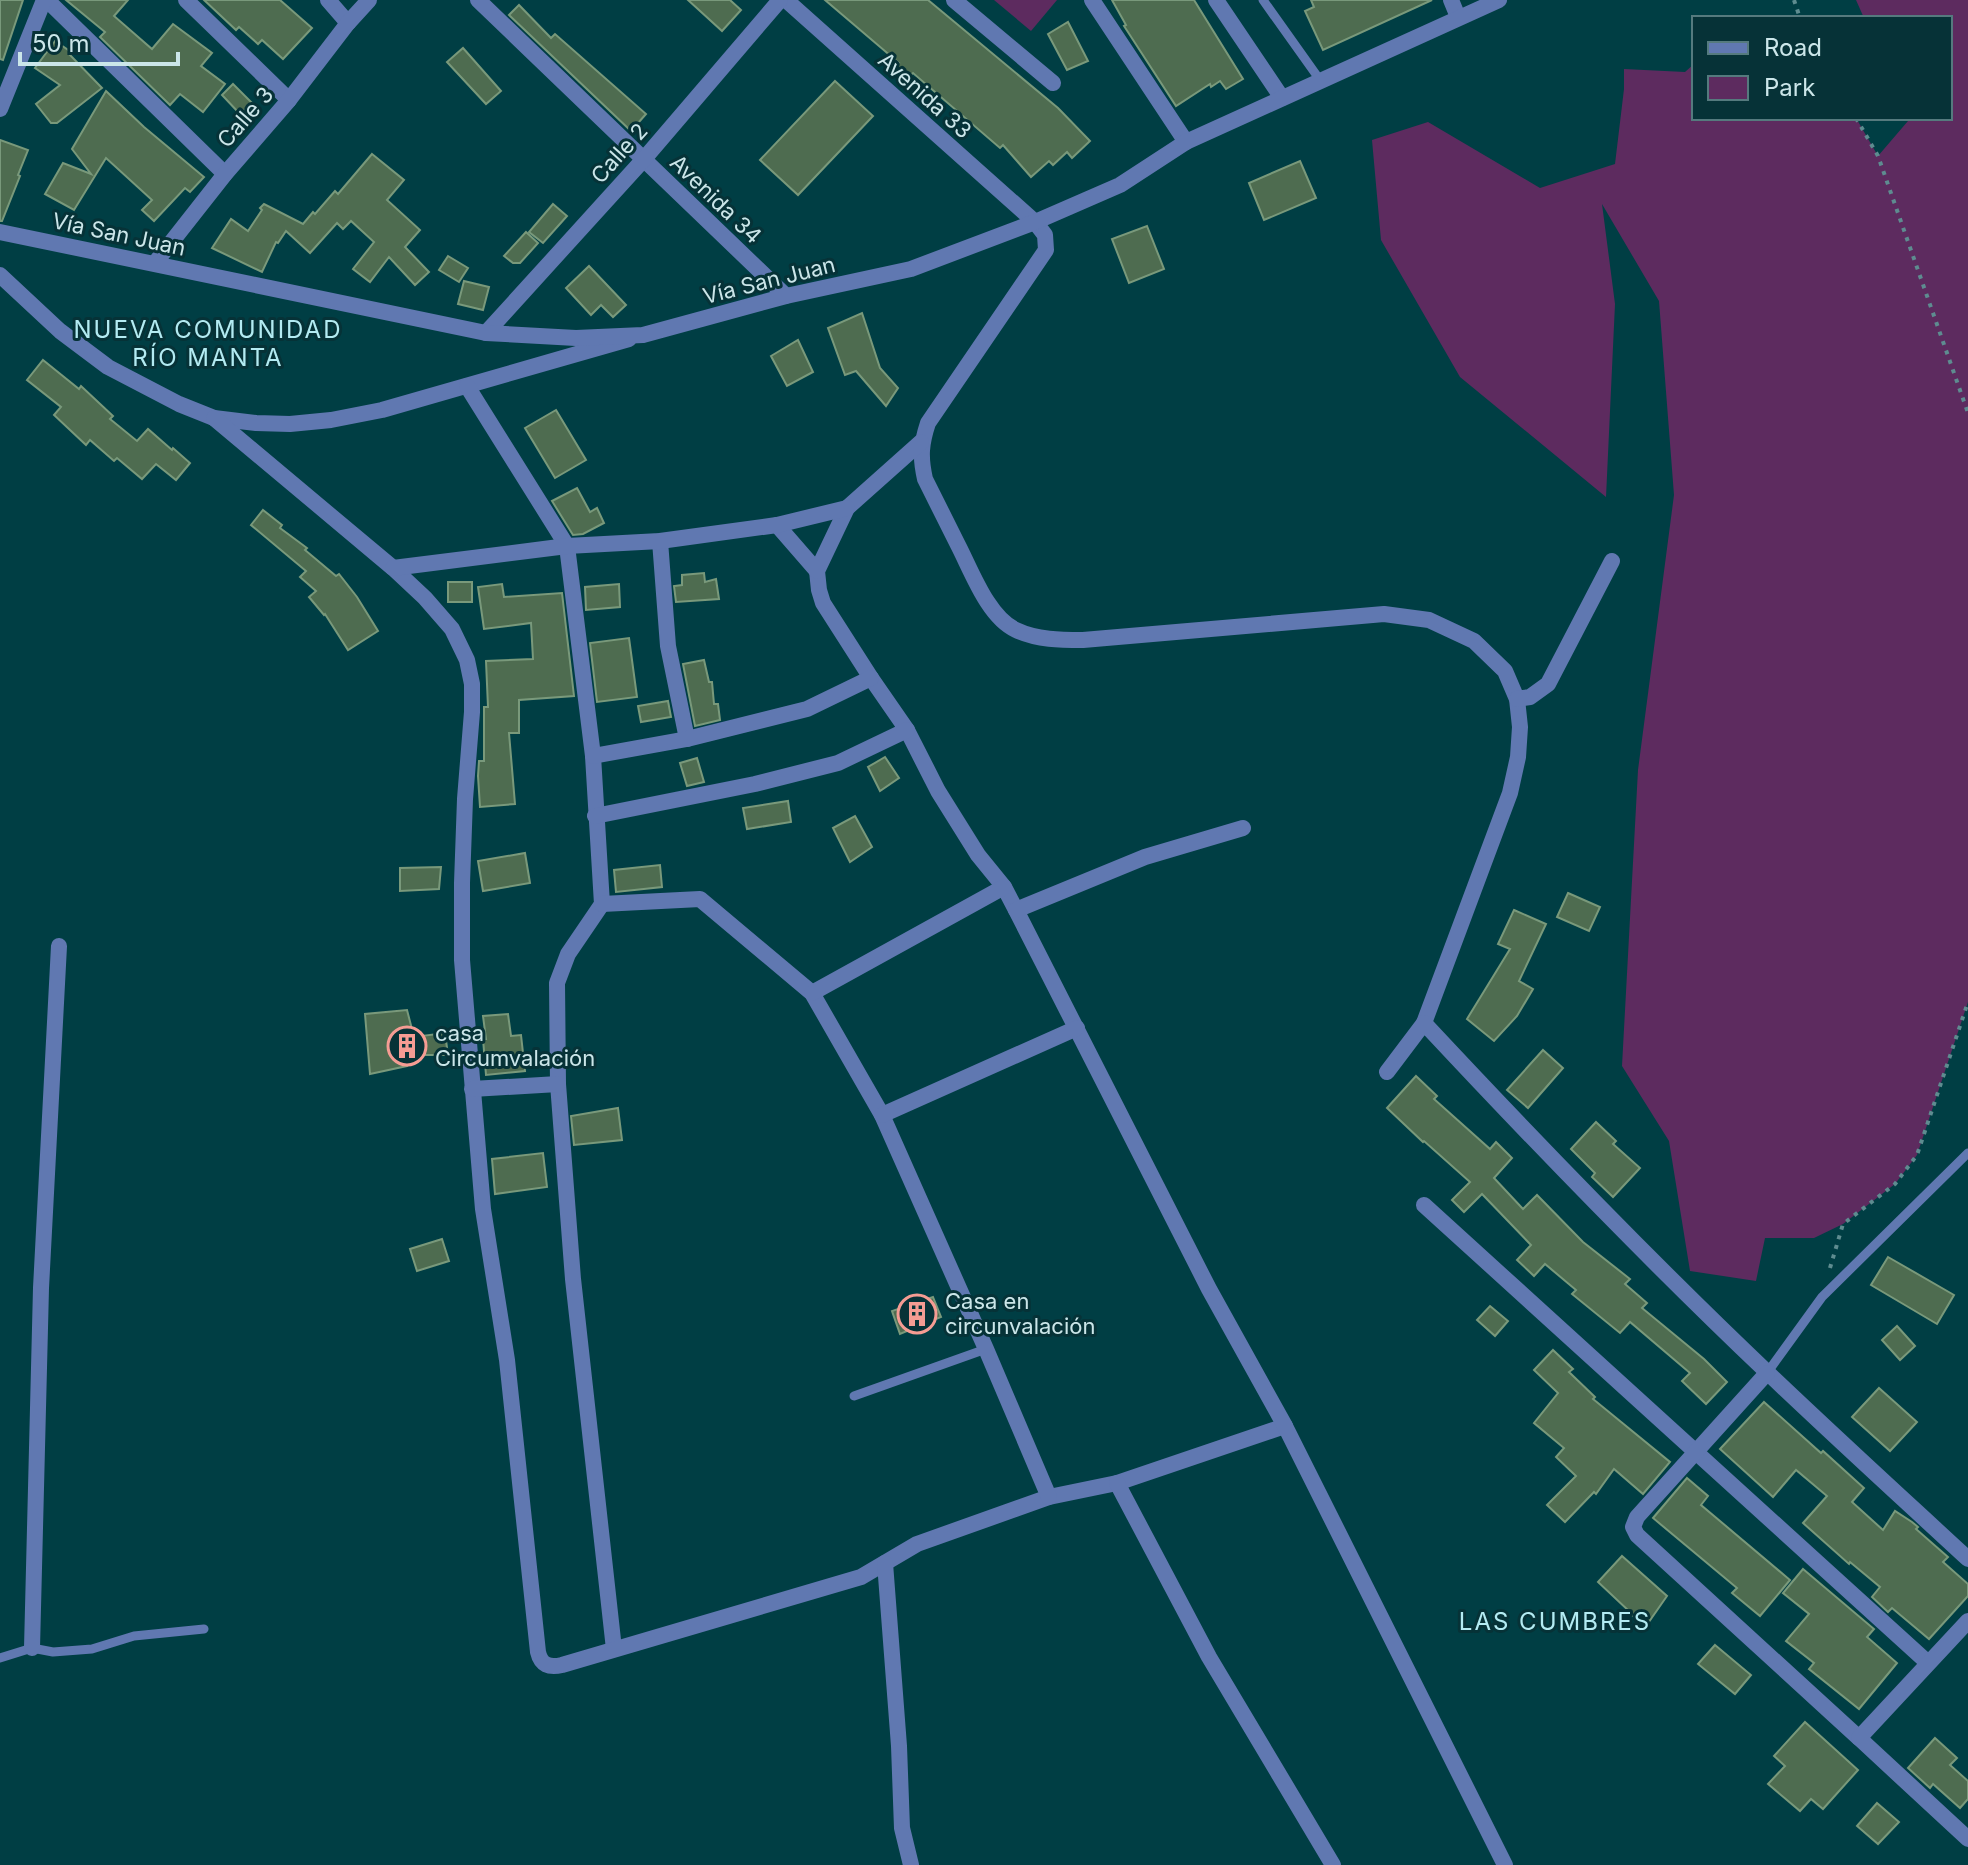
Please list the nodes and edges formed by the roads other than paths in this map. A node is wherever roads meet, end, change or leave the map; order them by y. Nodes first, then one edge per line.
1 (45, 0) edge
2 (186, 0) edge
3 (328, 0) edge
4 (369, 0) edge
5 (478, 0) edge
6 (783, 0) edge
7 (954, 0) edge
8 (1092, 0) edge
9 (1216, 0) edge
10 (1263, 0) edge
11 (1451, 0) edge
12 (1499, 0) edge
13 (1458, 17) junction
14 (348, 23) junction
15 (1320, 80) junction
16 (1053, 83) dead end
17 (1282, 98) junction
18 (289, 100) junction
19 (0, 109) edge
20 (1186, 142) junction
21 (644, 159) junction
22 (225, 174) junction
23 (1035, 222) junction
24 (0, 232) edge
25 (155, 263) junction
26 (0, 275) edge
27 (786, 296) junction
28 (486, 333) junction
29 (643, 335) junction
30 (467, 386) junction
31 (214, 418) junction
32 (921, 442) junction
33 (847, 508) junction
34 (777, 525) junction
35 (660, 541) junction
36 (567, 546) junction
37 (1612, 561) dead end
38 (393, 568) junction
39 (817, 571) junction
40 (871, 678) junction
41 (1517, 699) junction
42 (907, 730) junction
43 (687, 739) junction
44 (593, 756) junction
45 (595, 816) junction
46 (1243, 828) dead end
47 (1004, 887) junction
48 (602, 904) junction
49 (1016, 910) junction
50 (59, 946) dead end
51 (812, 993) junction
52 (1424, 1023) junction
53 (1077, 1028) junction
54 (1387, 1072) dead end
55 (558, 1084) junction
56 (472, 1089) junction
57 (882, 1115) junction
58 (1968, 1153) edge
59 (1424, 1205) dead end
60 (986, 1349) junction
61 (1767, 1373) junction
62 (854, 1396) dead end
63 (1285, 1426) junction
64 (1695, 1452) junction
65 (1117, 1483) junction
66 (1049, 1497) junction
67 (1968, 1559) edge
68 (885, 1563) junction
69 (1968, 1621) edge
70 (204, 1629) dead end
71 (32, 1648) junction
72 (614, 1649) junction
73 (0, 1658) edge
74 (1927, 1662) junction
75 (1859, 1738) junction
76 (1968, 1839) edge
77 (911, 1865) edge
78 (1333, 1865) edge
79 (1505, 1865) edge

1 - 19 street
1 - 22 street
2 - 18 street
3 - 14 street
4 - 14 street, Calle 3
5 - 21 street, Avenida 34
6 - 21 street, Calle 2
6 - 23 street, Avenida 33
7 - 16 street
8 - 20 street
9 - 17 street
10 - 15 lane
11 - 13 street
12 - 13 street, Vía San Juan
13 - 15 street, Vía San Juan
14 - 18 street, Calle 3
15 - 17 street, Vía San Juan
17 - 20 street, Vía San Juan
18 - 22 street, Calle 3
20 - 23 street, Vía San Juan
21 - 27 street, Avenida 34
21 - 28 street, Calle 2
22 - 25 street, Calle 3
23 - 27 street, Vía San Juan
23 - 32 street
24 - 25 street, Vía San Juan
25 - 28 street, Vía San Juan
26 - 31 street
27 - 29 street, Vía San Juan
28 - 29 street, Vía San Juan
29 - 30 street
30 - 31 street
30 - 36 street
31 - 38 street
32 - 33 street
32 - 41 street
33 - 34 street
33 - 39 street
34 - 35 street
34 - 39 street
35 - 36 street
35 - 43 street
36 - 38 street
36 - 44 street
37 - 41 street
38 - 56 street
39 - 40 street
40 - 42 street
40 - 43 street
41 - 52 street
42 - 45 street
42 - 47 street
43 - 44 street
44 - 45 street
45 - 48 street
46 - 49 street
47 - 49 street
47 - 51 street
48 - 51 street
48 - 55 street
49 - 53 street
50 - 71 street
51 - 57 street
52 - 54 street
52 - 61 street
53 - 57 street
53 - 63 street
55 - 56 street
55 - 72 street
56 - 72 street
57 - 60 street
58 - 61 lane
59 - 64 street
60 - 62 lane
60 - 66 street
61 - 64 street
61 - 67 street
63 - 65 street
63 - 79 street
64 - 74 street
64 - 75 street
65 - 66 street
65 - 78 street
66 - 68 street
68 - 72 street
68 - 77 street
69 - 74 street
70 - 71 lane
71 - 73 lane
74 - 75 street
75 - 76 street

